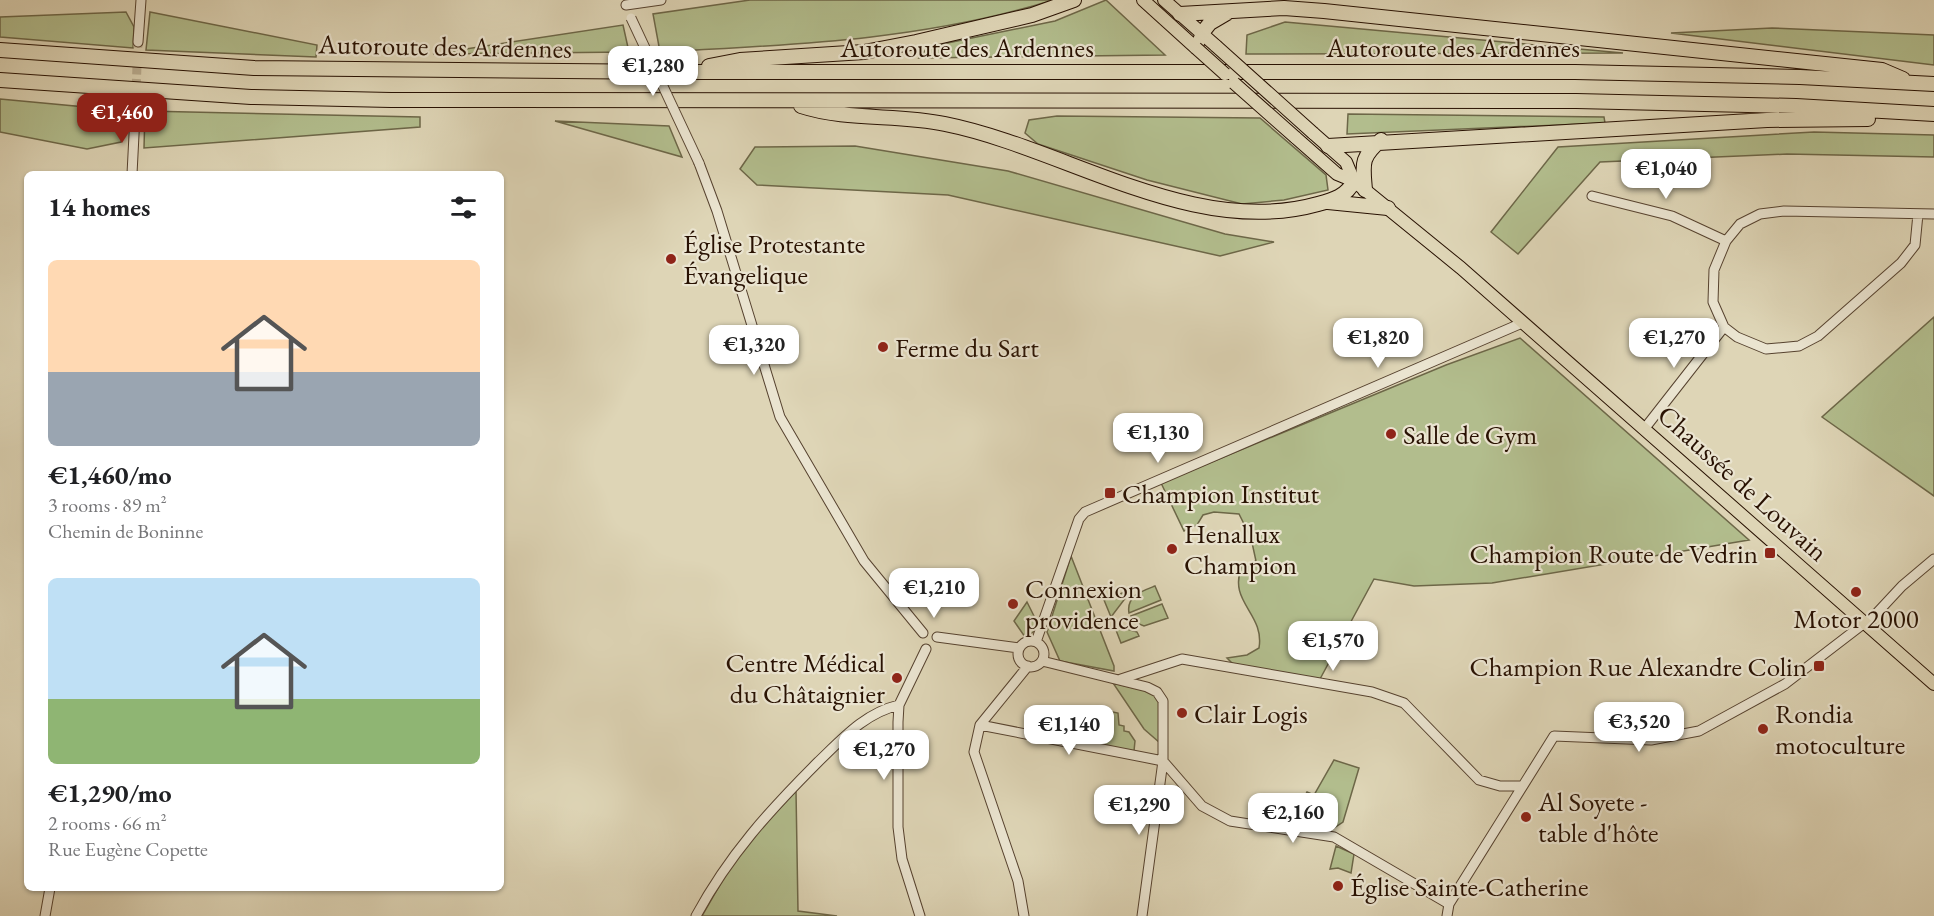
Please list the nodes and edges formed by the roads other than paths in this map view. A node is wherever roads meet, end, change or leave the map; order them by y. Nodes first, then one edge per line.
1 (141, 0) edge
2 (662, 0) edge
3 (1074, 0) edge
4 (1143, 0) edge
5 (1164, 0) edge
6 (625, 3) edge
7 (1060, 4) edge
8 (1229, 13) junction
9 (1180, 14) junction
10 (1202, 33) junction
11 (138, 42) tunnel mouth
12 (1196, 48) junction
13 (0, 50) edge
14 (675, 72) junction
15 (0, 80) edge
16 (1910, 82) junction
17 (1934, 84) edge
18 (791, 102) junction
19 (1900, 112) junction
20 (1934, 114) edge
21 (135, 115) tunnel mouth
22 (1295, 137) junction
23 (1381, 140) junction
24 (1328, 146) junction
25 (132, 171) edge
26 (1354, 181) junction
27 (1365, 190) junction
28 (1592, 196) dead end
29 (1326, 202) junction
30 (1388, 208) junction
31 (1918, 214) junction
32 (1934, 214) edge
33 (1726, 242) junction
34 (1522, 323) junction
35 (1724, 327) junction
36 (1645, 428) junction
37 (1934, 559) edge
38 (1864, 622) junction
39 (923, 633) junction
40 (937, 637) junction
41 (1036, 642) junction
42 (1019, 648) junction
43 (926, 649) junction
44 (1042, 661) junction
45 (1028, 666) junction
46 (1121, 679) junction
47 (1934, 684) edge
48 (899, 705) junction
49 (980, 725) junction
50 (1163, 760) junction
51 (1521, 786) junction
52 (49, 891) edge
53 (1449, 904) junction
54 (45, 916) edge
55 (696, 916) edge
56 (920, 916) edge
57 (1024, 916) edge
58 (1142, 916) edge
59 (1447, 916) edge

1 - 11 street
2 - 6 street
3 - 7 highway
4 - 12 main road, Chaussée de Louvain
5 - 9 main road, Chaussée de Louvain
6 - 39 street, bridge
7 - 14 highway
8 - 9 highway
8 - 10 highway
8 - 16 highway
9 - 10 main road, Chaussée de Louvain
10 - 12 main road
10 - 24 main road, Chaussée de Louvain, bridge
12 - 22 main road, Chaussée de Louvain, bridge
13 - 14 highway, Autoroute des Ardennes
14 - 16 highway, Autoroute des Ardennes
15 - 18 highway, Autoroute des Ardennes
16 - 17 highway, Autoroute des Ardennes
18 - 19 highway, Autoroute des Ardennes
18 - 29 highway
19 - 20 highway, Autoroute des Ardennes
19 - 23 highway
21 - 25 street
22 - 24 main road
22 - 26 main road, Chaussée de Louvain
23 - 24 highway
23 - 27 highway
24 - 26 main road, Chaussée de Louvain
26 - 27 main road, Chaussée de Louvain
26 - 29 highway
27 - 30 main road, Chaussée de Louvain
28 - 33 street
29 - 30 highway
30 - 34 main road, Chaussée de Louvain
31 - 32 street
31 - 33 street
31 - 35 street
33 - 35 street
34 - 36 main road, Chaussée de Louvain
34 - 41 street
35 - 36 street
36 - 38 main road, Chaussée de Louvain
37 - 38 street
38 - 47 main road, Chaussée de Louvain
38 - 51 street
39 - 40 street
39 - 43 street
40 - 42 street
40 - 43 street
41 - 42 street
41 - 44 street
42 - 45 street
43 - 48 street
44 - 45 street
44 - 46 street
45 - 49 street
46 - 50 street
46 - 51 street
48 - 55 street
48 - 56 street
49 - 50 street
49 - 57 street
50 - 53 street
50 - 58 street
51 - 53 street
52 - 54 street
53 - 59 street

